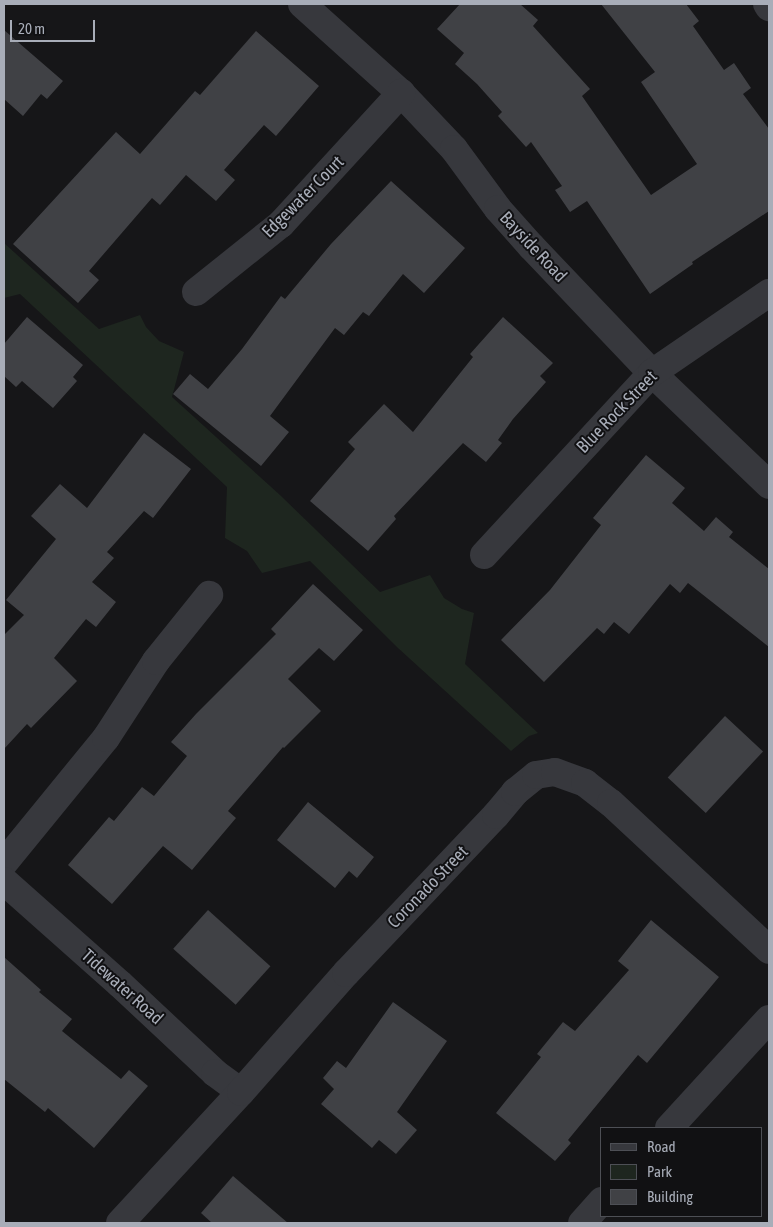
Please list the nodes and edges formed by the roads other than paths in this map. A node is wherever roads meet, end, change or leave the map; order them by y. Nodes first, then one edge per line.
1 (302, 4) edge
2 (767, 4) edge
3 (769, 7) edge
4 (401, 93) junction
5 (196, 292) dead end
6 (769, 293) edge
7 (652, 373) junction
8 (769, 484) edge
9 (484, 555) dead end
10 (209, 596) dead end
11 (4, 863) edge
12 (4, 881) edge
13 (769, 950) edge
14 (769, 1019) edge
15 (241, 1092) junction
16 (670, 1127) edge
17 (600, 1203) edge
18 (120, 1223) edge
19 (582, 1223) edge

1 - 4 street, Bayside Road
2 - 3 street
4 - 5 street, Edgewater Court
4 - 7 street, Bayside Road
6 - 7 street, Blue Rock Street
7 - 8 street, Bayside Road
7 - 9 street, Blue Rock Street
10 - 11 street
12 - 15 street, Tidewater Road
13 - 15 street, Coronado Street
14 - 16 street
15 - 18 street, Coronado Street
17 - 19 street

